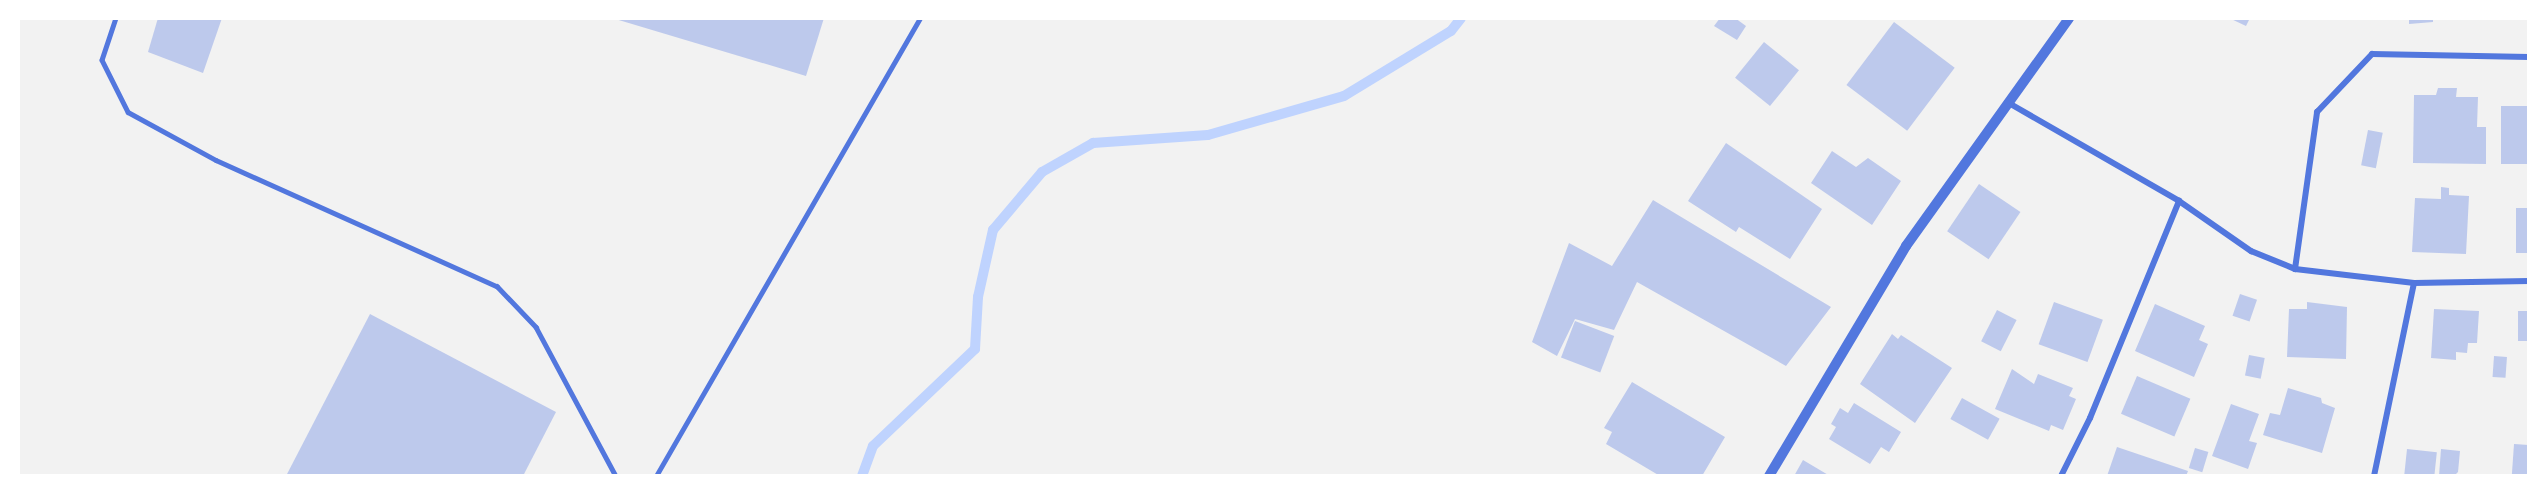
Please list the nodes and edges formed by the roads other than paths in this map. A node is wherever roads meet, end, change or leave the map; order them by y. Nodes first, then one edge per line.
1 (116, 18) edge
2 (920, 18) edge
3 (2069, 18) edge
4 (2529, 57) edge
5 (2007, 102) junction
6 (2178, 201) junction
7 (2295, 268) junction
8 (2529, 281) edge
9 (2414, 283) junction
10 (616, 476) edge
11 (656, 476) edge
12 (1769, 476) edge
13 (2061, 476) edge
14 (2374, 476) edge

1 - 10 lane
2 - 11 lane
3 - 5 street
4 - 7 street
5 - 6 street
5 - 12 street
6 - 7 street
6 - 13 street
7 - 9 street
8 - 9 street
9 - 14 street

